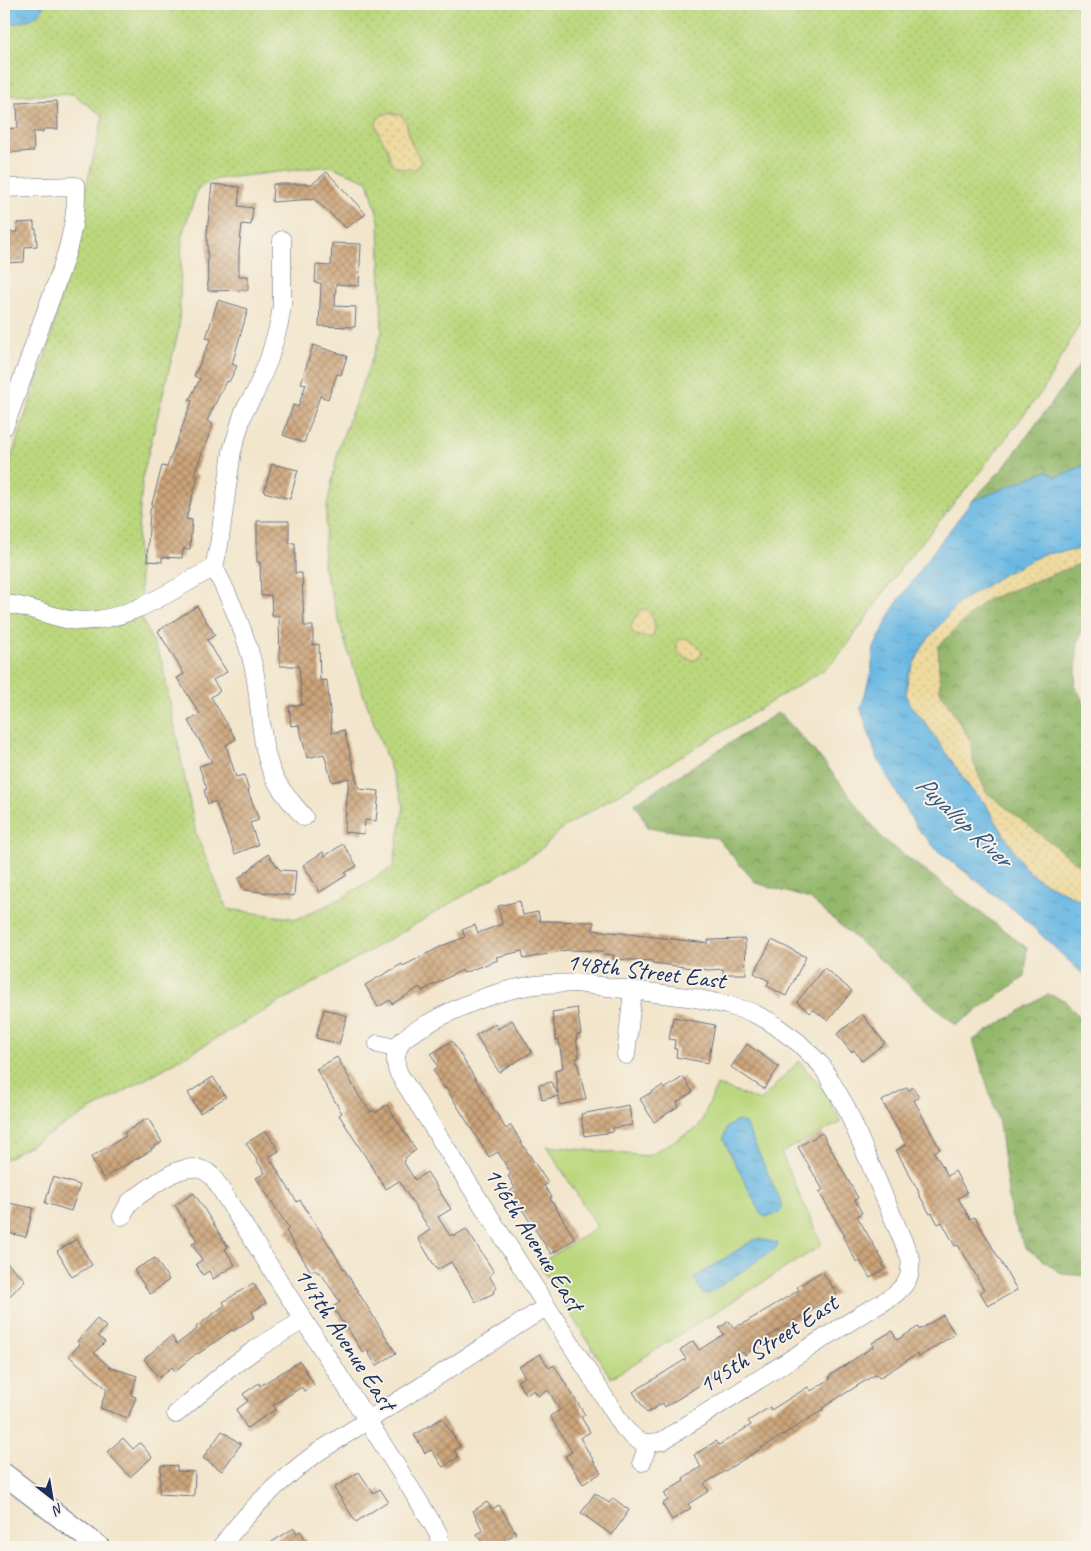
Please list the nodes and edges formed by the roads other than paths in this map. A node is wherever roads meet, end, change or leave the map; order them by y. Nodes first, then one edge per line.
1 (4, 188) edge
2 (282, 240) dead end
3 (4, 427) edge
4 (214, 567) junction
5 (4, 604) edge
6 (304, 817) dead end
7 (633, 990) junction
8 (378, 1044) dead end
9 (398, 1050) junction
10 (626, 1055) dead end
11 (122, 1216) dead end
12 (916, 1278) joint
13 (546, 1307) junction
14 (303, 1320) junction
15 (176, 1414) dead end
16 (368, 1421) junction
17 (648, 1444) junction
18 (642, 1462) dead end
19 (4, 1474) edge
20 (99, 1547) edge
21 (221, 1547) edge
22 (441, 1547) edge

1 - 3 street
2 - 4 street
4 - 5 street
4 - 6 street
7 - 9 street, 148th Street East
7 - 10 street
7 - 12 street, 148th Street East
8 - 9 street
9 - 13 street, 146th Avenue East
11 - 14 street, 147th Avenue East
12 - 17 street, 145th Street East
13 - 16 street
13 - 17 street, 146th Avenue East
14 - 15 street
14 - 16 street, 147th Avenue East
16 - 21 street
16 - 22 street, 147th Avenue East
17 - 18 street
19 - 20 main road

